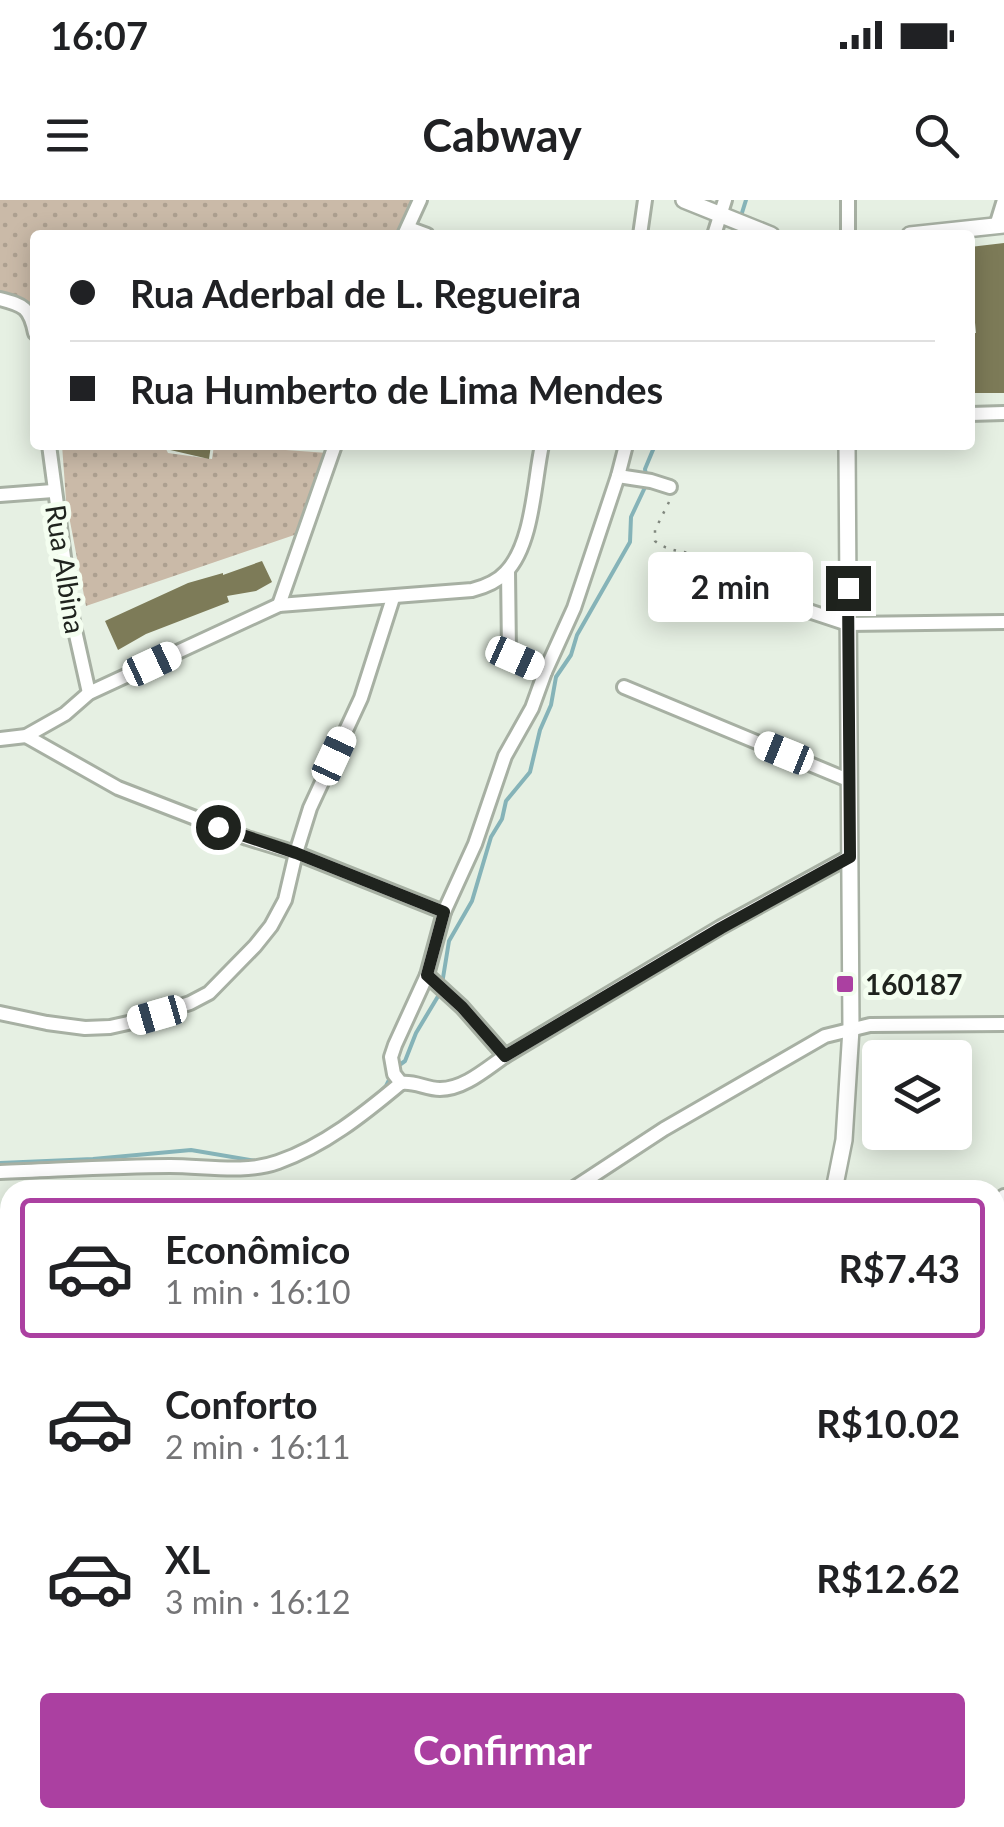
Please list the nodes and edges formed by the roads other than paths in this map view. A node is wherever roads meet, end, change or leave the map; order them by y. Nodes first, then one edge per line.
1 (420, 200) edge
2 (645, 200) edge
3 (684, 200) edge
4 (848, 200) edge
5 (1004, 200) edge
6 (722, 209) edge
7 (1000, 225) edge
8 (407, 230) edge
9 (641, 230) edge
10 (760, 230) edge
11 (848, 230) edge
12 (955, 230) edge
13 (0, 300) edge
14 (30, 314) edge
15 (50, 450) edge
16 (333, 450) edge
17 (541, 450) edge
18 (625, 450) edge
19 (847, 450) edge
20 (618, 476) junction
21 (670, 487) road end
22 (54, 490) junction
23 (0, 494) edge
24 (508, 571) junction
25 (724, 583) road end
26 (393, 598) junction
27 (280, 605) junction
28 (1004, 622) edge
29 (848, 624) junction
30 (545, 672) junction
31 (624, 687) dead end
32 (88, 693) junction
33 (26, 736) junction
34 (0, 740) edge
35 (848, 780) junction
36 (296, 853) junction
37 (850, 857) junction
38 (444, 912) junction
39 (429, 977) junction
40 (0, 1013) edge
41 (1004, 1024) edge
42 (851, 1028) junction
43 (505, 1056) junction
44 (397, 1078) junction
45 (0, 1172) edge
46 (590, 1180) edge
47 (836, 1180) edge

1 - 8 street
2 - 9 street
3 - 6 street
4 - 11 street
5 - 7 street
6 - 10 street
7 - 12 street
13 - 14 street
15 - 22 street, Rua Albina
16 - 27 street
17 - 24 street
18 - 20 street
19 - 29 street
20 - 21 street
20 - 30 street
22 - 23 street
22 - 32 street, Rua Albina
24 - 26 street
24 - 30 street
25 - 29 street
26 - 27 street
26 - 36 street
27 - 32 street
28 - 29 street
29 - 35 street
30 - 38 street
31 - 35 street
32 - 33 street
33 - 34 street
33 - 36 street
35 - 37 street
36 - 38 street
36 - 40 street
37 - 42 street
37 - 43 street
38 - 39 street
39 - 43 street
39 - 44 street
41 - 42 street
42 - 46 street
42 - 47 street
43 - 44 street
44 - 45 street

